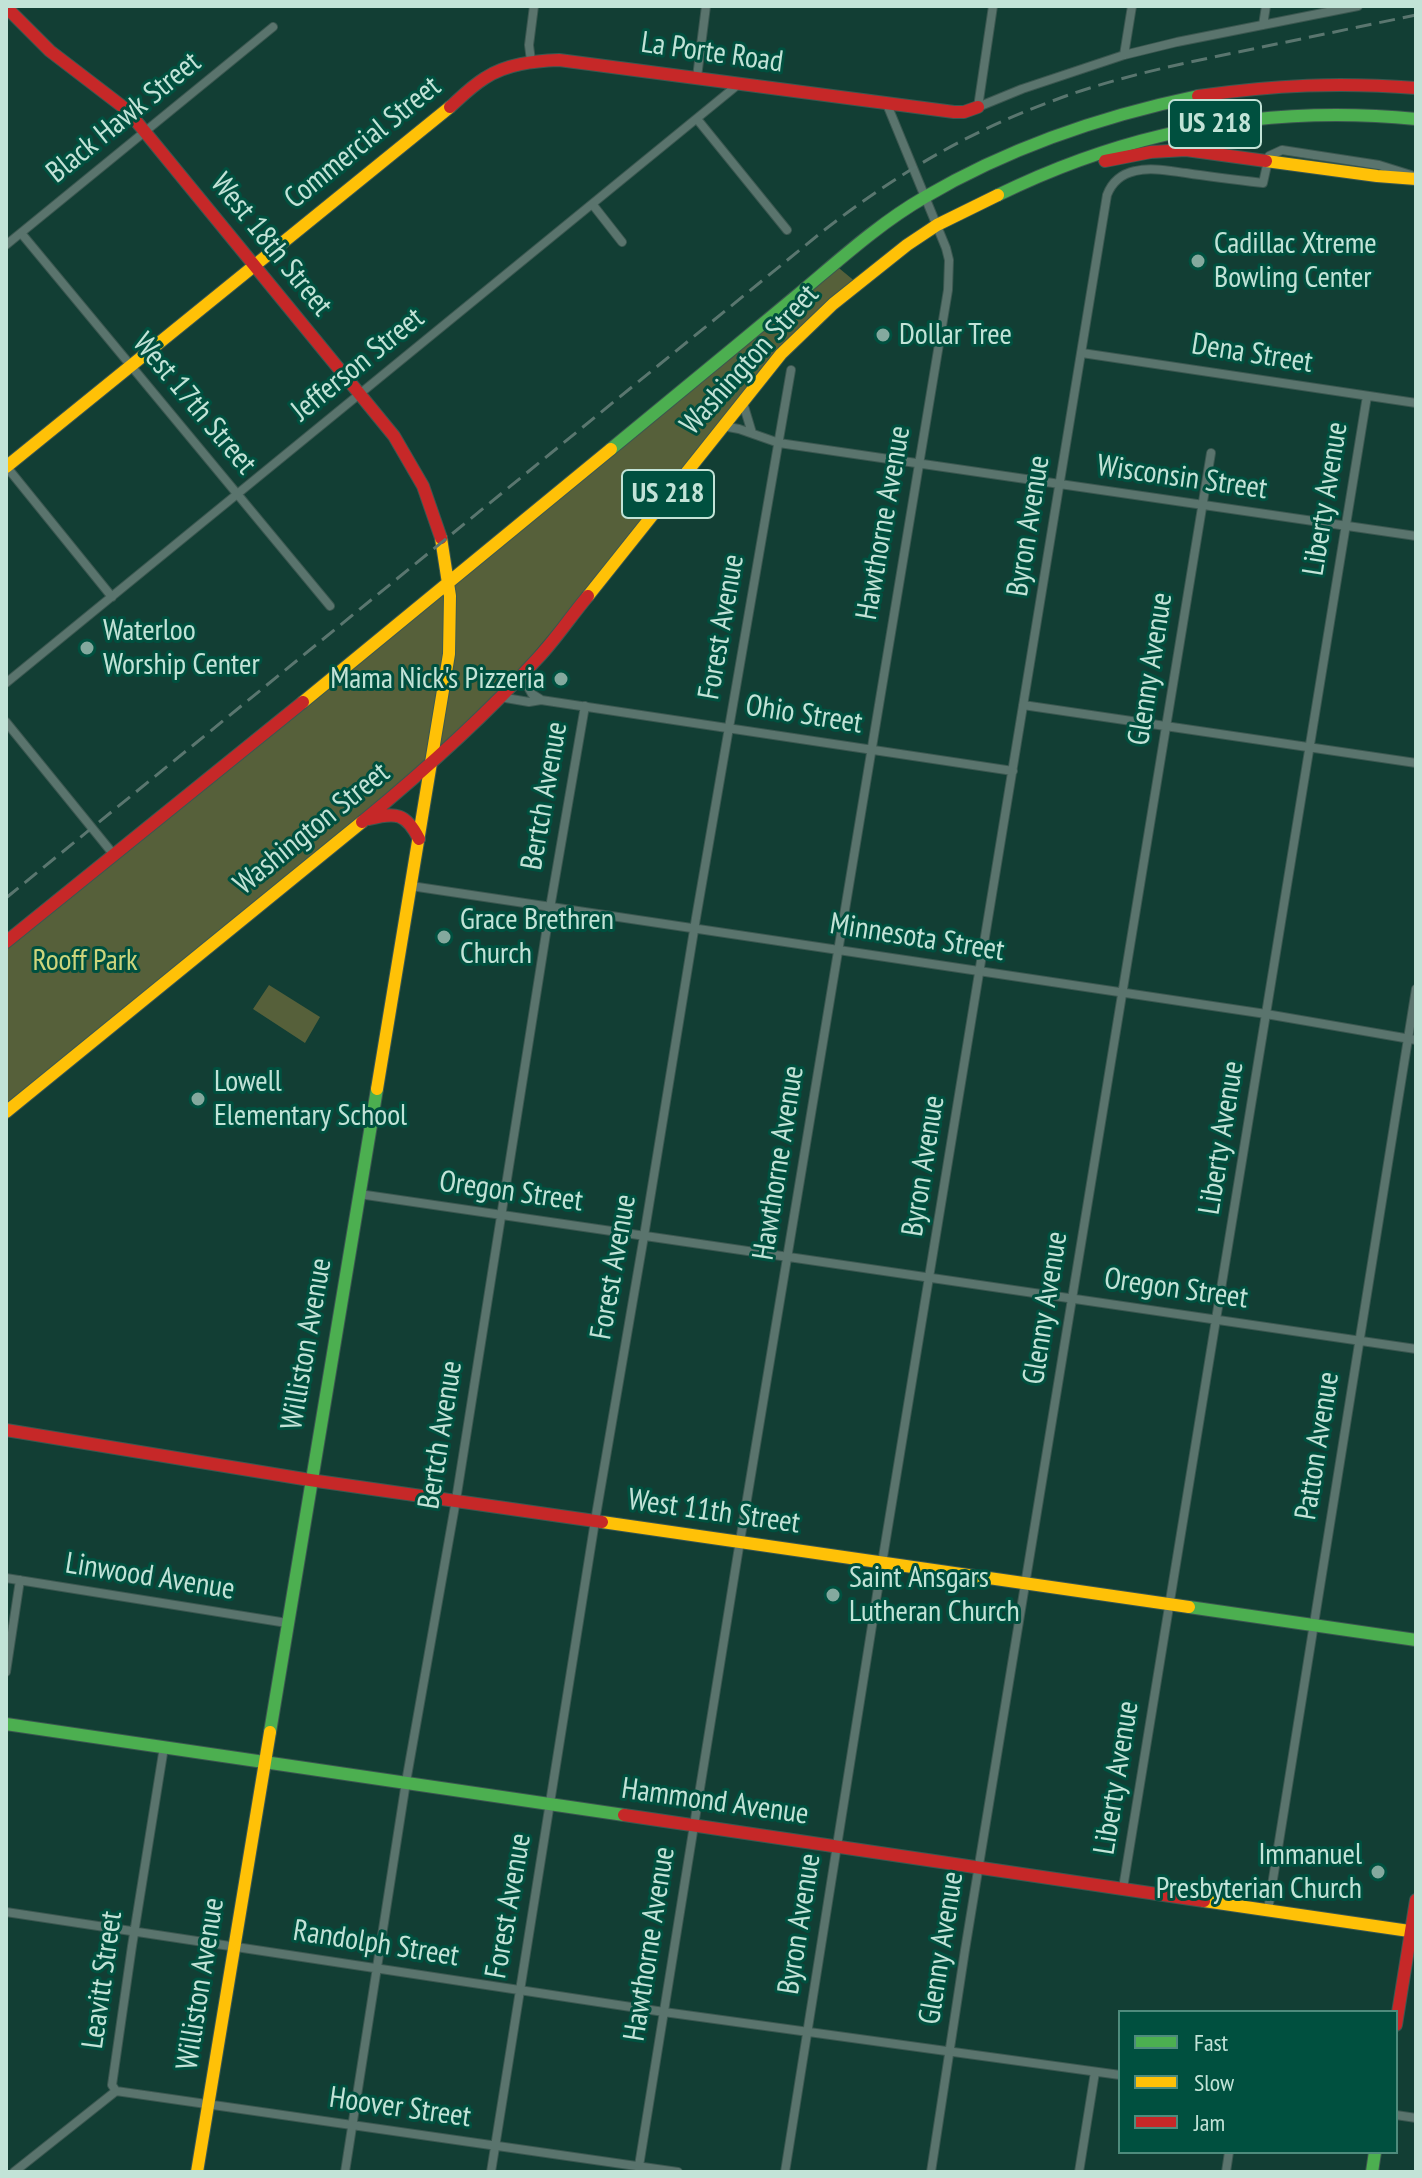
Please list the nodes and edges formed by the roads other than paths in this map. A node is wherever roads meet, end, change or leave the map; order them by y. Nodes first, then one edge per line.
1 (534, 6) edge
2 (706, 6) edge
3 (993, 6) edge
4 (1132, 6) edge
5 (1266, 6) edge
6 (1358, 6) edge
7 (6, 7) edge
8 (1263, 25) junction
9 (273, 27) dead end
10 (1124, 55) junction
11 (531, 61) junction
12 (697, 77) junction
13 (740, 83) junction
14 (1416, 88) edge
15 (886, 102) junction
16 (978, 107) junction
17 (697, 119) junction
18 (1416, 119) edge
19 (145, 132) junction
20 (1266, 161) junction
21 (1416, 178) edge
22 (1022, 183) junction
23 (925, 197) junction
24 (593, 205) junction
25 (937, 225) junction
26 (787, 230) dead end
27 (21, 233) junction
28 (622, 242) dead end
29 (6, 245) edge
30 (254, 264) junction
31 (1082, 353) junction
32 (131, 365) junction
33 (791, 370) dead end
34 (359, 395) junction
35 (1367, 396) junction
36 (743, 401) junction
37 (1416, 403) edge
38 (723, 426) junction
39 (752, 433) junction
40 (779, 443) junction
41 (1211, 453) dead end
42 (919, 463) junction
43 (6, 466) edge
44 (1060, 484) junction
45 (238, 494) junction
46 (1202, 505) junction
47 (438, 526) joint
48 (1346, 526) junction
49 (1416, 536) edge
50 (450, 582) junction
51 (112, 597) junction
52 (330, 606) dead end
53 (521, 675) junction
54 (6, 683) edge
55 (499, 697) junction
56 (541, 700) junction
57 (1023, 705) junction
58 (585, 706) junction
59 (6, 722) edge
60 (1166, 725) junction
61 (728, 728) junction
62 (1310, 747) junction
63 (870, 750) junction
64 (1416, 763) edge
65 (431, 764) junction
66 (1013, 771) junction
67 (364, 820) junction
68 (419, 839) junction
69 (115, 855) junction
70 (411, 886) junction
71 (550, 908) junction
72 (694, 929) junction
73 (6, 942) edge
74 (837, 950) junction
75 (980, 972) junction
76 (1416, 989) edge
77 (1123, 993) junction
78 (1266, 1014) junction
79 (1412, 1040) edge
80 (6, 1112) edge
81 (359, 1194) junction
82 (501, 1215) junction
83 (644, 1236) junction
84 (788, 1257) junction
85 (930, 1278) junction
86 (1072, 1298) junction
87 (1216, 1320) junction
88 (1360, 1341) junction
89 (1416, 1349) edge
90 (6, 1430) edge
91 (310, 1480) junction
92 (456, 1500) junction
93 (595, 1521) junction
94 (740, 1543) junction
95 (882, 1563) junction
96 (6, 1578) edge
97 (20, 1580) junction
98 (1026, 1582) junction
99 (1170, 1604) junction
100 (287, 1623) junction
101 (1313, 1625) junction
102 (1416, 1640) edge
103 (6, 1672) edge
104 (6, 1724) edge
105 (164, 1747) junction
106 (264, 1761) junction
107 (406, 1782) junction
108 (551, 1804) junction
109 (694, 1825) junction
110 (838, 1846) junction
111 (979, 1867) junction
112 (1123, 1888) junction
113 (1416, 1900) edge
114 (1268, 1910) junction
115 (6, 1912) edge
116 (134, 1931) junction
117 (1414, 1931) edge
118 (233, 1946) junction
119 (377, 1968) junction
120 (519, 1990) junction
121 (664, 2012) junction
122 (1398, 2015) edge
123 (807, 2031) junction
124 (950, 2051) junction
125 (1095, 2072) junction
126 (1118, 2075) edge
127 (116, 2091) junction
128 (208, 2105) junction
129 (353, 2126) junction
130 (494, 2146) junction
131 (639, 2169) edge
132 (14, 2172) edge
133 (197, 2172) edge
134 (345, 2172) edge
135 (491, 2172) edge
136 (678, 2172) edge
137 (785, 2172) edge
138 (931, 2172) edge
139 (1079, 2172) edge

1 - 11 street
2 - 12 street
3 - 16 street
4 - 10 street
5 - 8 street
6 - 8 street
7 - 19 main road, West 18th Street
8 - 10 street
9 - 19 street, Black Hawk Street
10 - 16 street
11 - 12 main road, La Porte Road
11 - 30 main road, Commercial Street
12 - 13 main road, La Porte Road
13 - 15 main road, La Porte Road
13 - 17 street, Jefferson Street
14 - 23 main road, Washington Street / US 218
15 - 16 main road, La Porte Road
15 - 23 street, Hawthorne Avenue
17 - 24 street, Jefferson Street
17 - 26 street
18 - 22 main road, Washington Street / US 218
19 - 27 street, Black Hawk Street
19 - 30 main road, West 18th Street
20 - 21 main road
20 - 22 main road
20 - 31 street, Byron Avenue
22 - 25 main road, Washington Street / US 218
23 - 25 street, Hawthorne Avenue
23 - 50 main road, Washington Street / US 218
24 - 28 street
24 - 34 street, Jefferson Street
25 - 36 main road, Washington Street / US 218
25 - 42 street, Hawthorne Avenue
27 - 29 street, Black Hawk Street
27 - 32 street, West 17th Street
30 - 32 main road, Commercial Street
30 - 34 main road, West 18th Street
31 - 35 street, Dena Street
31 - 44 street, Byron Avenue
32 - 43 main road, Commercial Street
32 - 45 street, West 17th Street
33 - 40 street, Forest Avenue
34 - 45 street, Jefferson Street
34 - 47 main road, West 18th Street
35 - 37 street, Dena Street
35 - 48 street, Liberty Avenue
36 - 38 main road, Washington Street / US 218
36 - 39 street
38 - 39 street, Wisconsin Street
38 - 53 main road, Washington Street / US 218
39 - 40 street, Wisconsin Street
40 - 42 street, Wisconsin Street
40 - 61 street, Forest Avenue
41 - 46 street, Glenny Avenue
42 - 44 street, Wisconsin Street
42 - 63 street, Hawthorne Avenue
43 - 51 street
44 - 46 street, Wisconsin Street
44 - 57 street, Byron Avenue
45 - 51 street, Jefferson Street
45 - 52 street, West 17th Street
46 - 48 street, Wisconsin Street
46 - 60 street, Glenny Avenue
47 - 50 main road, Williston Avenue
48 - 49 street, Wisconsin Street
48 - 62 street, Liberty Avenue
50 - 65 main road, Williston Avenue
50 - 69 main road, Washington Street / US 218
51 - 54 street, Jefferson Street
53 - 55 main road, Washington Street / US 218
53 - 56 street
55 - 56 street, Ohio Street
55 - 65 main road, Washington Street / US 218
56 - 58 street, Ohio Street
57 - 60 street
57 - 66 street, Byron Avenue
58 - 61 street, Ohio Street
58 - 71 street, Bertch Avenue
59 - 69 street
60 - 62 street
60 - 77 street, Glenny Avenue
61 - 63 street, Ohio Street
61 - 72 street, Forest Avenue
62 - 64 street
62 - 78 street, Liberty Avenue
63 - 66 street, Ohio Street
63 - 74 street, Hawthorne Avenue
65 - 67 main road, Washington Street / US 218
65 - 68 main road, Williston Avenue
66 - 75 street, Byron Avenue
67 - 68 main road
67 - 80 main road, Washington Street / US 218
68 - 70 main road, Williston Avenue
69 - 73 main road, Washington Street / US 218
70 - 71 street, Minnesota Street
70 - 81 main road, Williston Avenue
71 - 72 street, Minnesota Street
71 - 82 street, Bertch Avenue
72 - 74 street, Minnesota Street
72 - 83 street, Forest Avenue
74 - 75 street, Minnesota Street
74 - 84 street, Hawthorne Avenue
75 - 77 street, Minnesota Street
75 - 85 street, Byron Avenue
76 - 79 street, Patton Avenue
77 - 78 street, Minnesota Street
77 - 86 street, Glenny Avenue
78 - 79 street, Minnesota Street
78 - 87 street, Liberty Avenue
79 - 88 street, Patton Avenue
81 - 82 street, Oregon Street
81 - 91 main road, Williston Avenue
82 - 83 street, Oregon Street
82 - 92 street, Bertch Avenue
83 - 84 street, Oregon Street
83 - 93 street, Forest Avenue
84 - 85 street, Oregon Street
84 - 94 street, Hawthorne Avenue
85 - 86 street, Oregon Street
85 - 95 street, Byron Avenue
86 - 87 street, Oregon Street
86 - 98 street, Glenny Avenue
87 - 88 street, Oregon Street
87 - 99 street, Liberty Avenue
88 - 89 street, Oregon Street
88 - 101 street, Patton Avenue
90 - 91 main road, West 11th Street
91 - 92 main road, West 11th Street
91 - 100 main road, Williston Avenue
92 - 93 main road, West 11th Street
92 - 107 street, Bertch Avenue
93 - 94 main road, West 11th Street
93 - 108 street, Forest Avenue
94 - 95 main road, West 11th Street
94 - 109 street, Hawthorne Avenue
95 - 98 main road, West 11th Street
95 - 110 street, Byron Avenue
96 - 97 street, Linwood Avenue
97 - 100 street, Linwood Avenue
97 - 103 street
98 - 99 main road, West 11th Street
98 - 111 street, Glenny Avenue
99 - 101 main road, West 11th Street
99 - 112 street, Liberty Avenue
100 - 106 main road, Williston Avenue
101 - 102 main road, West 11th Street
101 - 114 street, Patton Avenue
104 - 105 main road, Hammond Avenue
105 - 106 main road, Hammond Avenue
105 - 116 street, Leavitt Street
106 - 107 main road, Hammond Avenue
106 - 118 main road, Williston Avenue
107 - 108 main road, Hammond Avenue
107 - 119 street, Bertch Avenue
108 - 109 main road, Hammond Avenue
108 - 120 street, Forest Avenue
109 - 110 main road, Hammond Avenue
109 - 121 street, Hawthorne Avenue
110 - 111 main road, Hammond Avenue
110 - 123 street, Byron Avenue
111 - 112 main road, Hammond Avenue
111 - 124 street, Glenny Avenue
112 - 114 main road, Hammond Avenue
113 - 117 main road
114 - 117 main road, Hammond Avenue
115 - 116 street, Randolph Street
116 - 118 street, Randolph Street
116 - 127 street, Leavitt Street
117 - 122 main road
118 - 119 street, Randolph Street
118 - 128 main road, Williston Avenue
119 - 120 street, Randolph Street
119 - 129 street, Bertch Avenue
120 - 121 street, Randolph Street
120 - 130 street, Forest Avenue
121 - 123 street, Randolph Street
121 - 131 street, Hawthorne Avenue
123 - 124 street, Randolph Street
123 - 137 street, Byron Avenue
124 - 125 street, Randolph Street
124 - 138 street, Glenny Avenue
125 - 126 street, Randolph Street
125 - 139 street
127 - 128 street, Hoover Street
127 - 132 street, Leavitt Street
128 - 129 street, Hoover Street
128 - 133 main road, Williston Avenue
129 - 130 street, Hoover Street
129 - 134 street, Bertch Avenue
130 - 131 street, Hoover Street
130 - 135 street, Forest Avenue
131 - 136 street, Hoover Street

